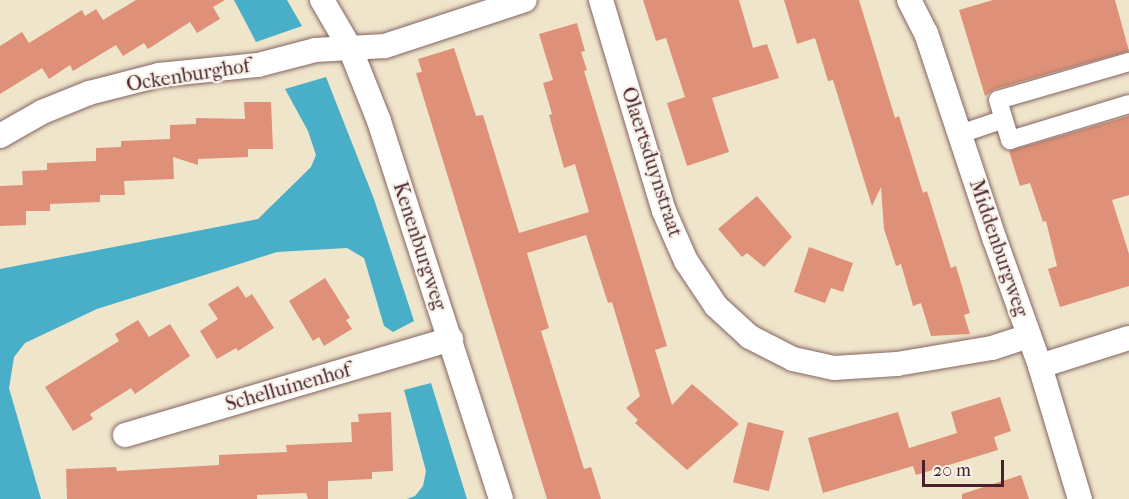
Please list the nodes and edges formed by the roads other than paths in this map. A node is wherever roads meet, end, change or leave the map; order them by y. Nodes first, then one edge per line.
1 (322, 0) edge
2 (525, 0) edge
3 (601, 0) edge
4 (909, 0) edge
5 (350, 48) junction
6 (1129, 62) edge
7 (1129, 104) edge
8 (1004, 119) junction
9 (960, 134) junction
10 (0, 136) edge
11 (1029, 336) junction
12 (1129, 338) edge
13 (451, 339) junction
14 (1040, 366) junction
15 (125, 435) dead end
16 (501, 499) edge
17 (1080, 499) edge

1 - 5 street, Kenenburgweg
2 - 5 street, Ockenburghof
3 - 11 street, Olaertsduynstraat
4 - 9 street, Middenburgweg
5 - 10 street, Ockenburghof
5 - 13 street, Kenenburgweg
6 - 8 street
7 - 8 street
8 - 9 street
9 - 11 street, Middenburgweg
11 - 14 street, Middenburgweg
12 - 14 street
13 - 15 street, Schelluinenhof
13 - 16 street, Kenenburgweg
14 - 17 street, Middenburgweg

